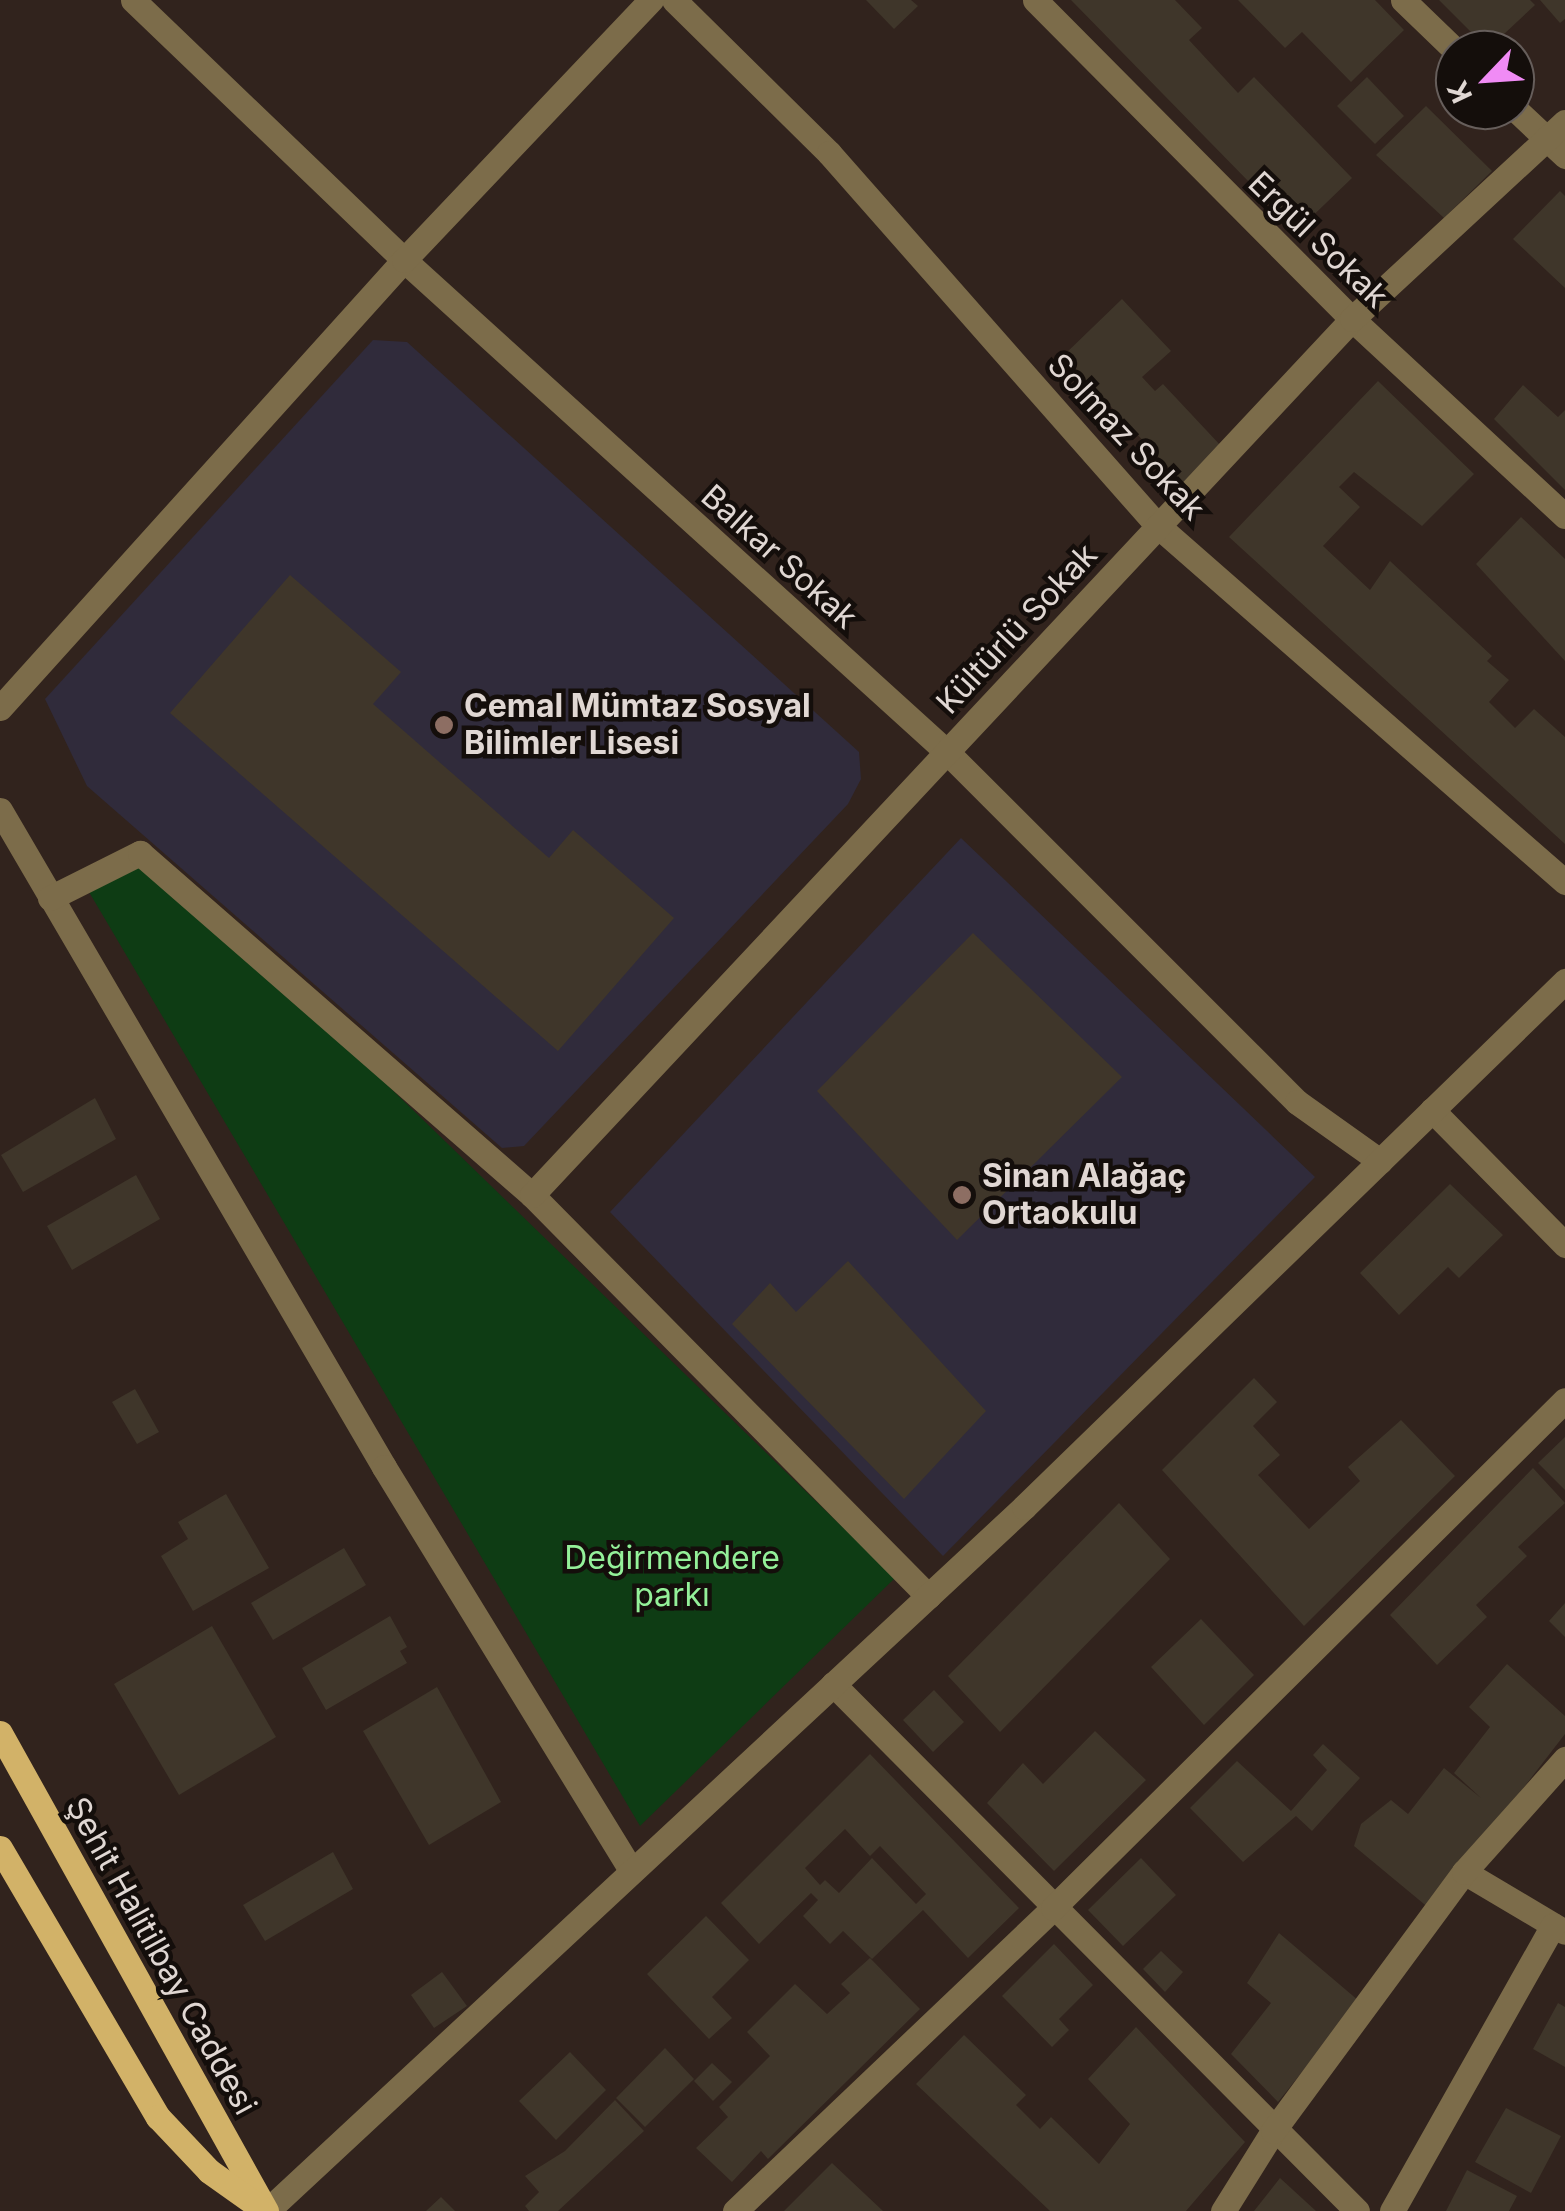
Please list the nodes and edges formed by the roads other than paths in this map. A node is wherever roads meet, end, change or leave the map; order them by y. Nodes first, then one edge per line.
1 (133, 0) edge
2 (652, 0) edge
3 (674, 0) edge
4 (1035, 0) edge
5 (1404, 0) edge
6 (1435, 30) edge
7 (1535, 123) edge
8 (1559, 139) edge
9 (404, 260) junction
10 (1352, 319) junction
11 (1565, 516) edge
12 (1158, 526) junction
13 (0, 708) edge
14 (946, 752) junction
15 (0, 810) edge
16 (1565, 882) edge
17 (50, 898) junction
18 (1565, 981) edge
19 (1432, 1110) junction
20 (1380, 1161) junction
21 (532, 1195) junction
22 (1565, 1245) edge
23 (1565, 1400) edge
24 (928, 1596) junction
25 (833, 1684) junction
26 (0, 1733) edge
27 (1565, 1759) edge
28 (0, 1848) edge
29 (632, 1871) junction
30 (1464, 1872) junction
31 (1053, 1908) junction
32 (1559, 1929) edge
33 (1273, 2131) junction
34 (266, 2211) edge
35 (735, 2211) edge
36 (1223, 2211) edge
37 (1357, 2211) edge
38 (1392, 2211) edge

1 - 9 street, Balkar Sokak
2 - 9 street
3 - 12 street, Solmaz Sokak
4 - 10 street, Ergül Sokak
5 - 6 street
7 - 8 street
8 - 10 street, Kültürlü Sokak
9 - 13 street
9 - 14 street, Balkar Sokak
10 - 11 street, Ergül Sokak
10 - 12 street, Kültürlü Sokak
12 - 14 street, Kültürlü Sokak
12 - 16 street, Solmaz Sokak
14 - 20 street, Balkar Sokak
14 - 21 street, Kültürlü Sokak
15 - 17 street
17 - 21 street
17 - 29 street
18 - 19 street
19 - 20 street
19 - 22 street
20 - 24 street
21 - 24 street
23 - 31 street
24 - 25 street
25 - 29 street
25 - 31 street
26 - 34 main road, Şehit Halitilbay Caddesi
27 - 30 street
28 - 34 main road
29 - 34 street
30 - 32 street
30 - 33 street
31 - 33 street
31 - 35 street
32 - 38 street
33 - 36 street
33 - 37 street

